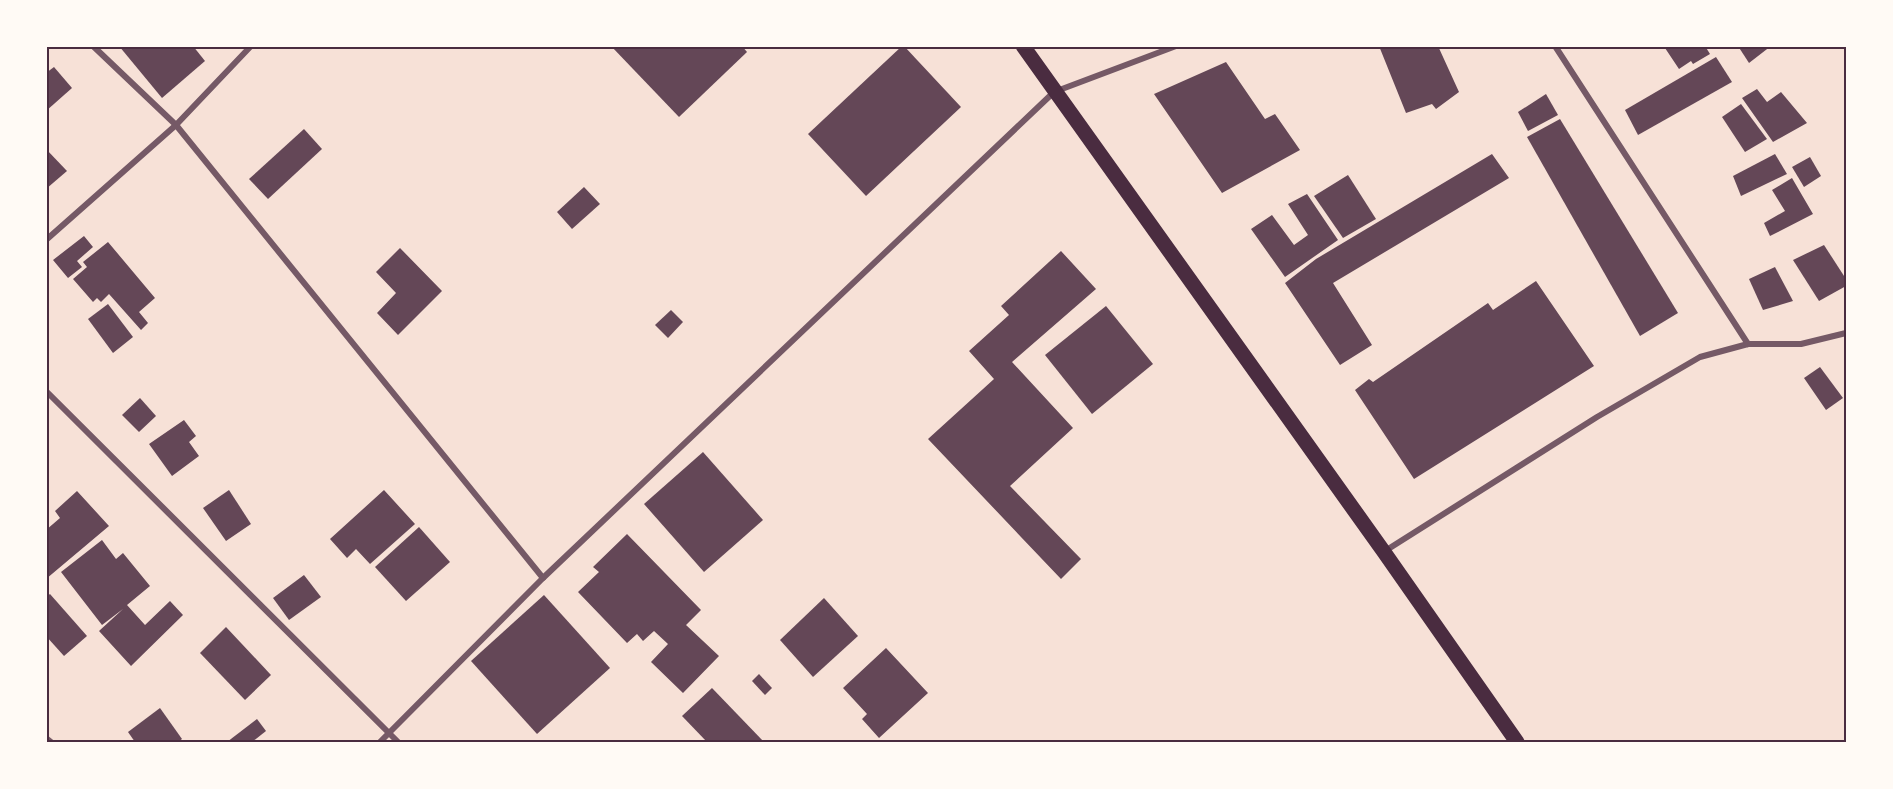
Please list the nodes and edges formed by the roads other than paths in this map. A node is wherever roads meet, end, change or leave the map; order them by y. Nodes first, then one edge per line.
1 (93, 46) edge
2 (251, 46) edge
3 (1023, 46) edge
4 (1176, 46) edge
5 (1555, 46) edge
6 (1054, 92) junction
7 (176, 125) junction
8 (46, 240) edge
9 (1846, 333) edge
10 (1748, 344) junction
11 (46, 391) edge
12 (1384, 552) junction
13 (543, 578) junction
14 (389, 734) junction
15 (46, 738) edge
16 (51, 742) edge
17 (380, 742) edge
18 (398, 742) edge
19 (1517, 742) edge

1 - 7 street
2 - 7 street
3 - 6 main road
4 - 6 street
5 - 10 street
6 - 12 main road
6 - 13 street
7 - 8 street
7 - 13 street
9 - 10 street
10 - 12 street
11 - 14 street
12 - 19 main road
13 - 14 street
14 - 17 street
14 - 18 street
15 - 16 street

